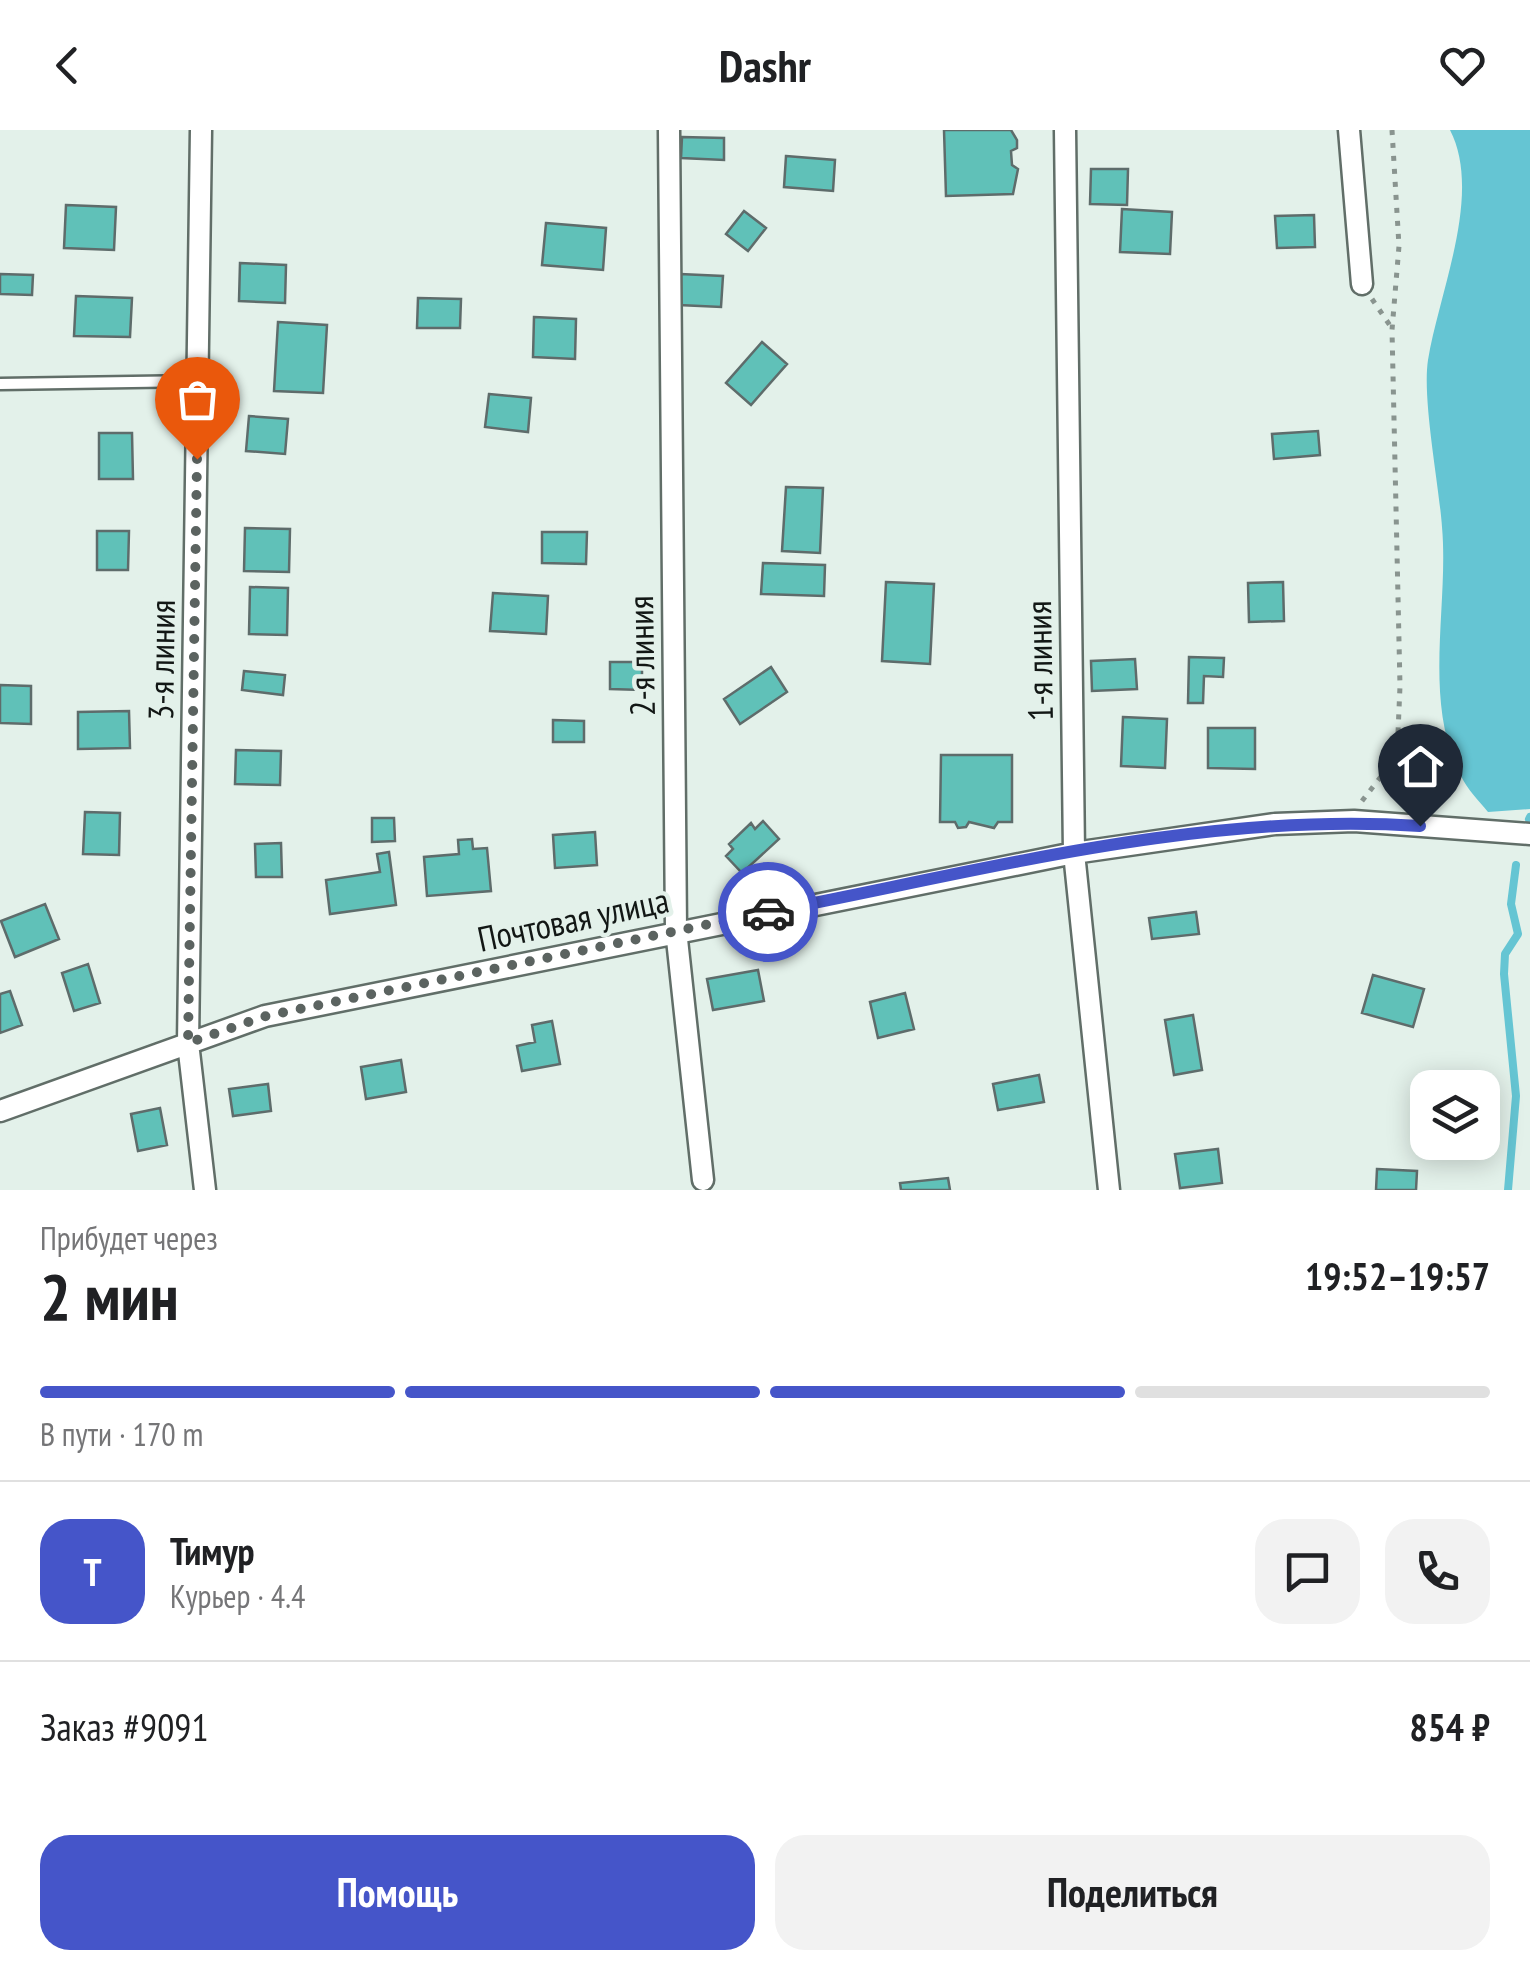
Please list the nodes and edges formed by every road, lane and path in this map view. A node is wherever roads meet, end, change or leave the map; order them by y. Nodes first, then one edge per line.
1 (200, 130) edge
2 (669, 130) edge
3 (1065, 130) edge
4 (1349, 130) edge
5 (1392, 130) edge
6 (1362, 284) joint
7 (1392, 330) junction
8 (198, 381) junction
9 (0, 384) edge
10 (1397, 756) junction
11 (1453, 808) dead end
12 (1354, 821) junction
13 (1530, 834) edge
14 (1074, 854) junction
15 (676, 930) junction
16 (188, 1043) junction
17 (0, 1111) edge
18 (703, 1180) dead end
19 (205, 1190) edge
20 (1109, 1190) edge

1 - 8 street, 3-я линия
2 - 15 street, 2-я линия
3 - 14 street, 1-я линия
4 - 6 street
5 - 7 path
6 - 7 path
7 - 10 path
8 - 9 lane
8 - 16 street, 3-я линия
10 - 11 path
10 - 12 path
12 - 13 street, Почтовая улица
12 - 14 street, Почтовая улица
14 - 15 street, Почтовая улица
14 - 20 street, 1-я линия
15 - 16 street, Почтовая улица
15 - 18 street, 2-я линия
16 - 17 street, Почтовая улица
16 - 19 street, 3-я линия

